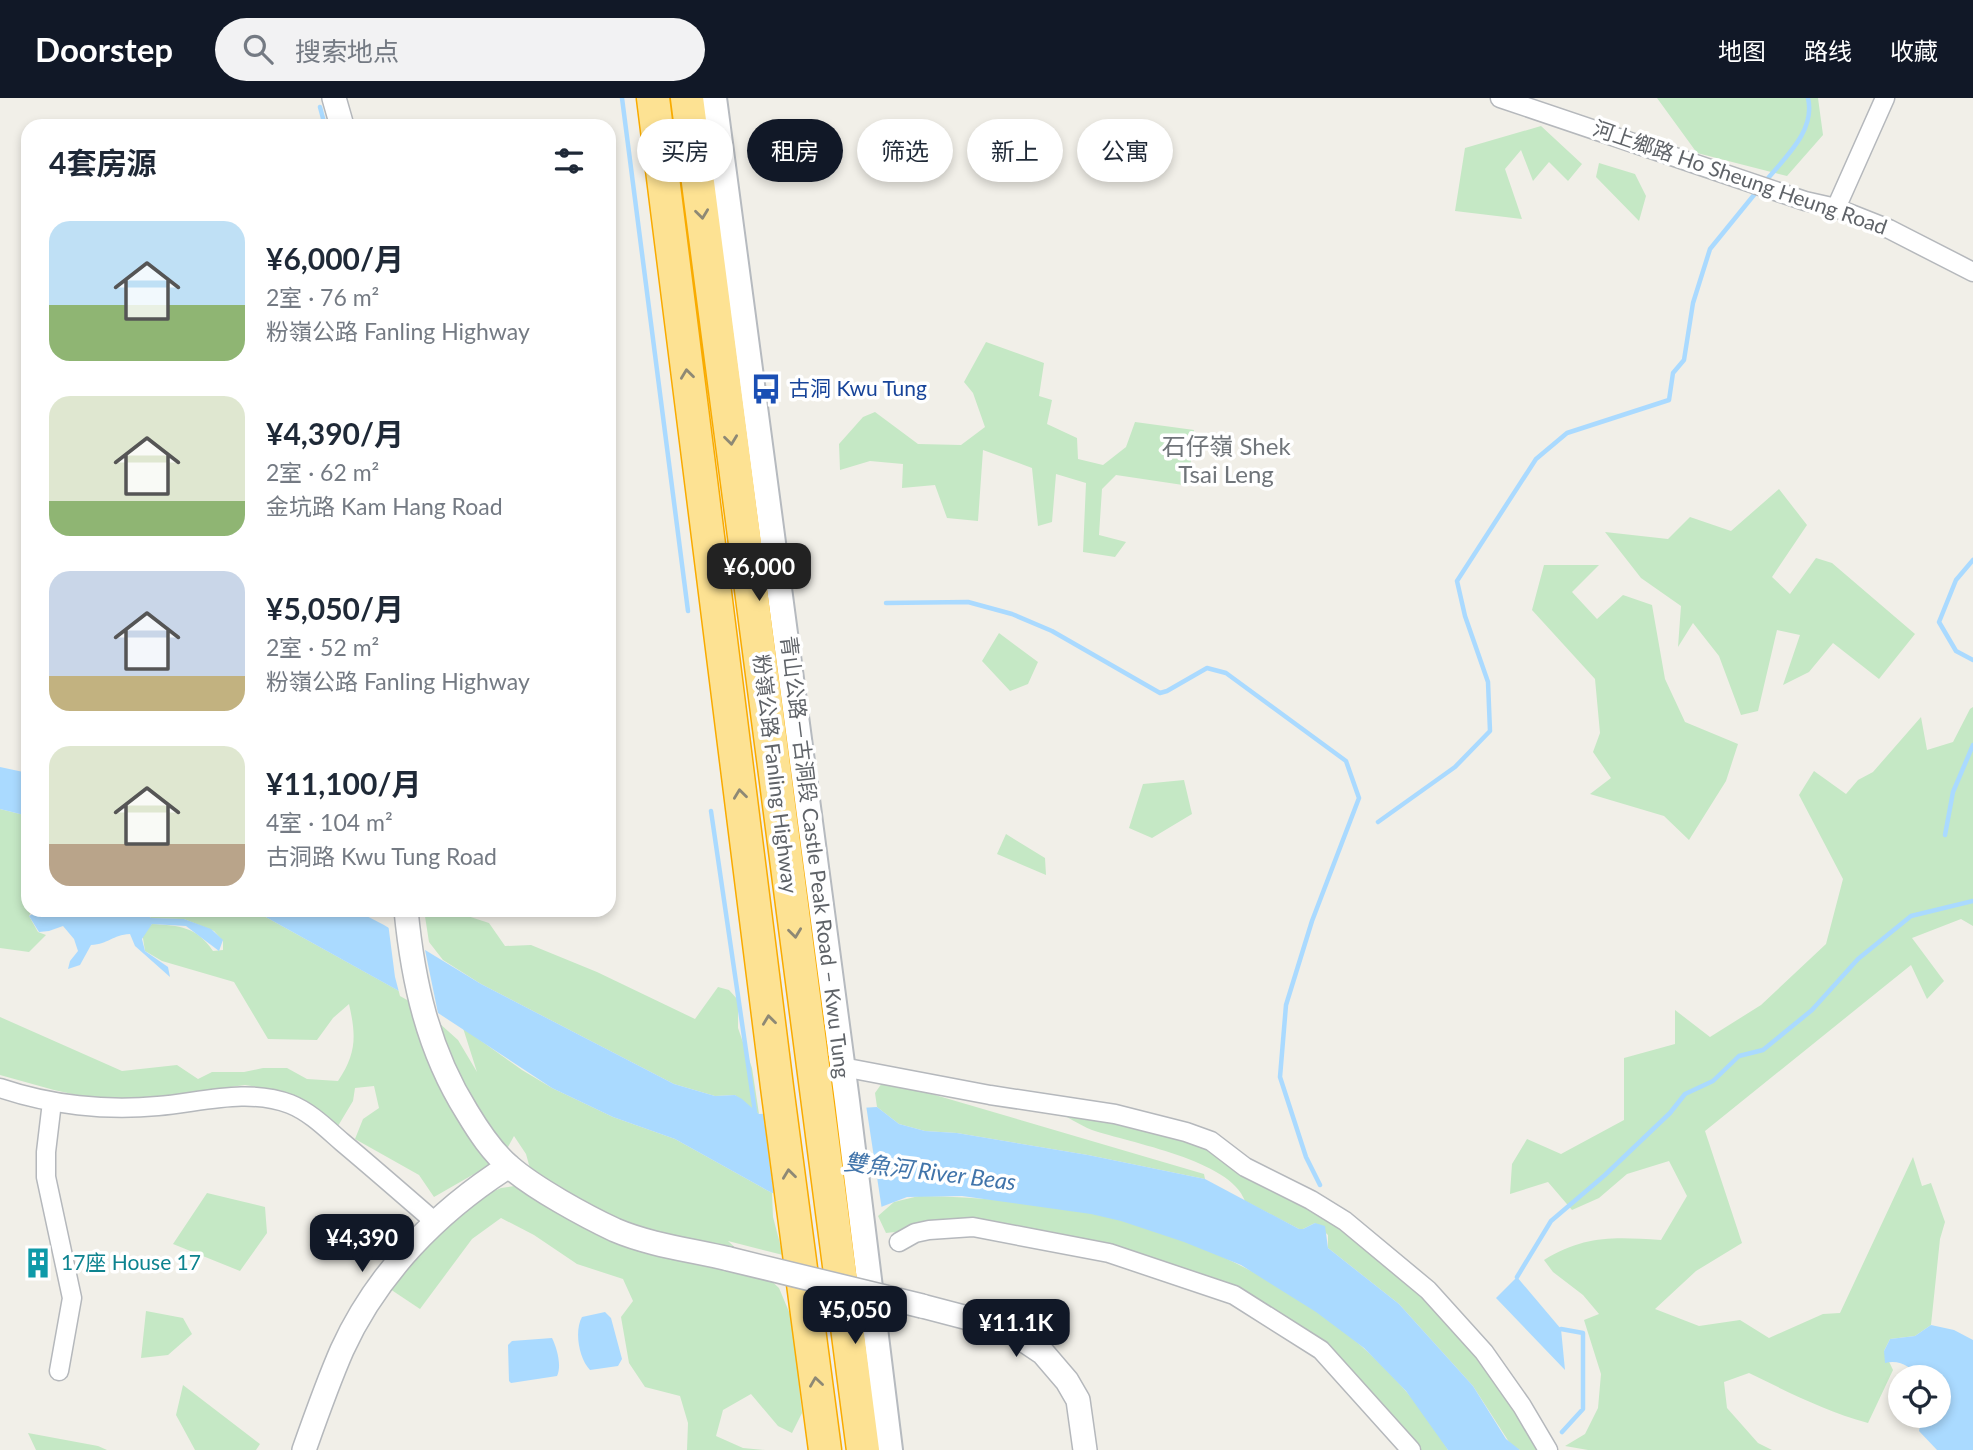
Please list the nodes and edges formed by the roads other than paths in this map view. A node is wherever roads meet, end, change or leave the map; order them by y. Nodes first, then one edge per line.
1 (334, 98) edge
2 (653, 98) edge
3 (687, 98) edge
4 (714, 98) edge
5 (1500, 98) edge
6 (1885, 98) edge
7 (340, 119) edge
8 (1836, 208) junction
9 (1973, 272) edge
10 (407, 917) edge
11 (842, 1072) junction
12 (0, 1088) edge
13 (52, 1101) junction
14 (509, 1166) junction
15 (435, 1222) junction
16 (850, 1239) junction
17 (899, 1242) dead end
18 (59, 1371) dead end
19 (304, 1450) edge
20 (825, 1450) edge
21 (863, 1450) edge
22 (890, 1450) edge
23 (1085, 1450) edge
24 (1411, 1450) edge
25 (1548, 1450) edge

1 - 7 street
20 -> 2 highway, 粉嶺公路 Fanling Highway
3 -> 16 highway, 粉嶺公路 Fanling Highway
4 - 11 main road, 青山公路－古洞段 Castle Peak Road – Kwu Tung
5 - 8 street, 河上鄉路 Ho Sheung Heung Road
6 - 8 street
8 - 9 street, 河上鄉路 Ho Sheung Heung Road
10 - 14 street
11 - 16 main road, 青山公路－古洞段 Castle Peak Road – Kwu Tung
11 - 25 street
12 - 13 street
13 - 15 street
13 - 18 street
14 - 15 street
14 - 23 street, bridge
15 - 19 street
16 - 21 highway, 粉嶺公路 Fanling Highway
16 - 22 main road, 青山公路－古洞段 Castle Peak Road – Kwu Tung
17 - 24 street

